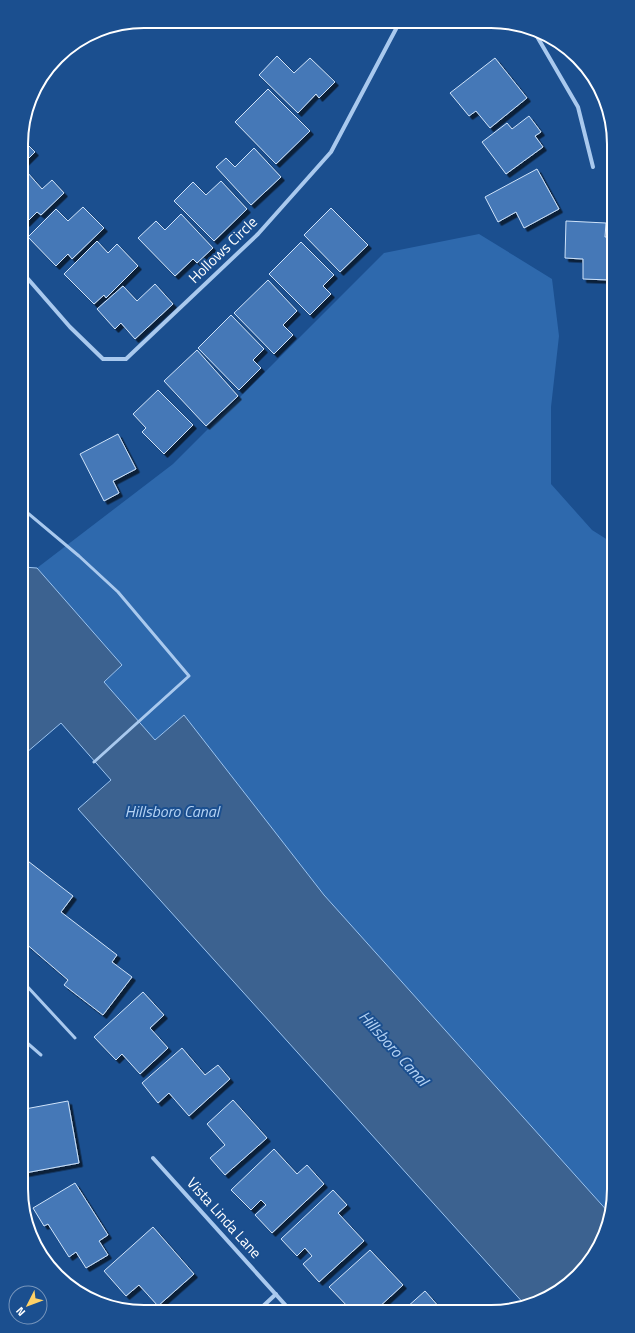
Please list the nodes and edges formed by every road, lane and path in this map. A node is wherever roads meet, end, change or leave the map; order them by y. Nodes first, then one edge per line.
1 (398, 28) edge
2 (538, 38) edge
3 (592, 167) dead end
4 (28, 279) edge
5 (28, 512) edge
6 (94, 762) dead end
7 (28, 988) edge
8 (74, 1038) dead end
9 (28, 1044) edge
10 (41, 1055) dead end
11 (153, 1158) dead end
12 (276, 1294) junction
13 (264, 1305) edge
14 (286, 1305) edge

1 - 4 street, Hollows Circle
2 - 3 street
5 - 6 lane
7 - 8 lane
9 - 10 lane
11 - 12 street, Vista Linda Lane
12 - 13 street
12 - 14 street, Vista Linda Lane

